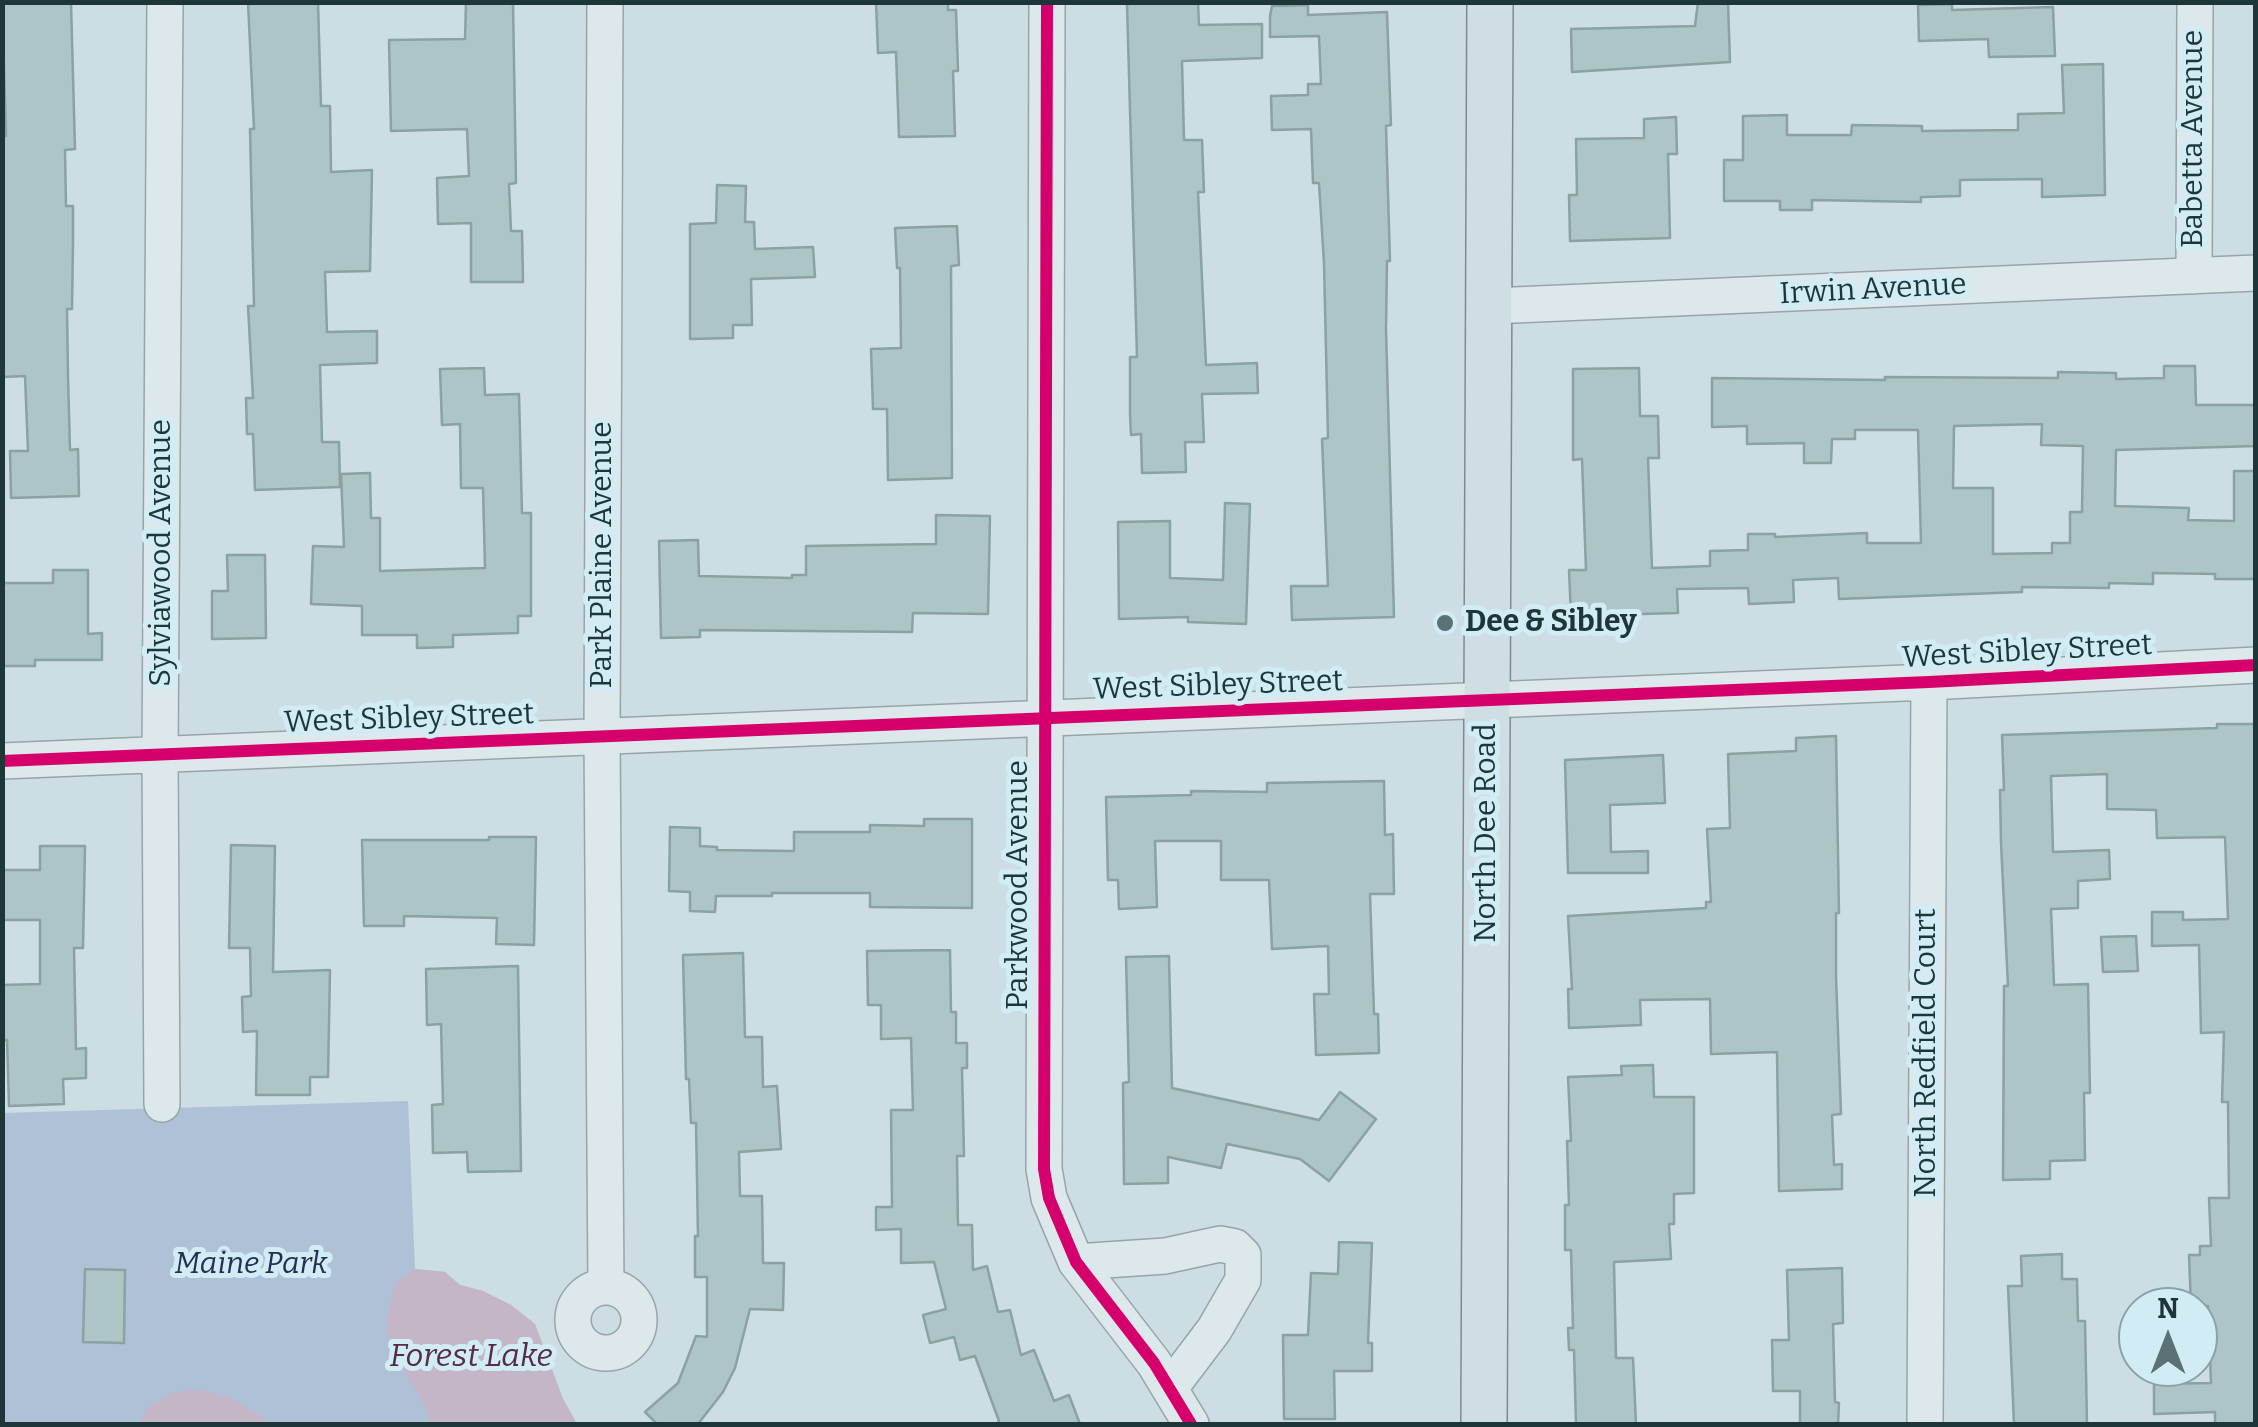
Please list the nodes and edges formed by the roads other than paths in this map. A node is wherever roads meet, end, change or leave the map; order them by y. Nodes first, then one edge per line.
1 (165, 2) edge
2 (606, 2) edge
3 (1047, 2) edge
4 (1490, 2) edge
5 (2194, 2) edge
6 (2256, 273) edge
7 (2194, 276) junction
8 (1491, 306) junction
9 (2256, 665) edge
10 (1929, 682) junction
11 (1487, 700) junction
12 (1044, 718) junction
13 (602, 736) junction
14 (160, 754) junction
15 (2, 761) edge
16 (162, 1104) dead end
17 (1076, 1262) junction
18 (606, 1287) dead end
19 (1170, 1388) junction
20 (1191, 1424) edge
21 (1484, 1424) edge
22 (1925, 1424) edge

1 - 14 street, Sylviawood Avenue
2 - 13 street, Park Plaine Avenue
3 - 12 street, Parkwood Avenue
4 - 8 main road, North Dee Road
5 - 7 street, Babetta Avenue
6 - 7 street, Irwin Avenue
7 - 8 street, Irwin Avenue
8 - 11 main road, North Dee Road
9 - 10 street, West Sibley Street
10 - 11 street, West Sibley Street
10 - 22 street, North Redfield Court
11 - 12 street, West Sibley Street
11 - 21 main road, North Dee Road
12 - 13 street, West Sibley Street
12 - 17 street, Parkwood Avenue
13 - 14 street, West Sibley Street
13 - 18 street, Park Plaine Avenue
14 - 15 street, West Sibley Street
14 - 16 street, Sylviawood Avenue
17 - 19 street, Parkwood Avenue
17 - 19 street
19 - 20 street, Parkwood Avenue

